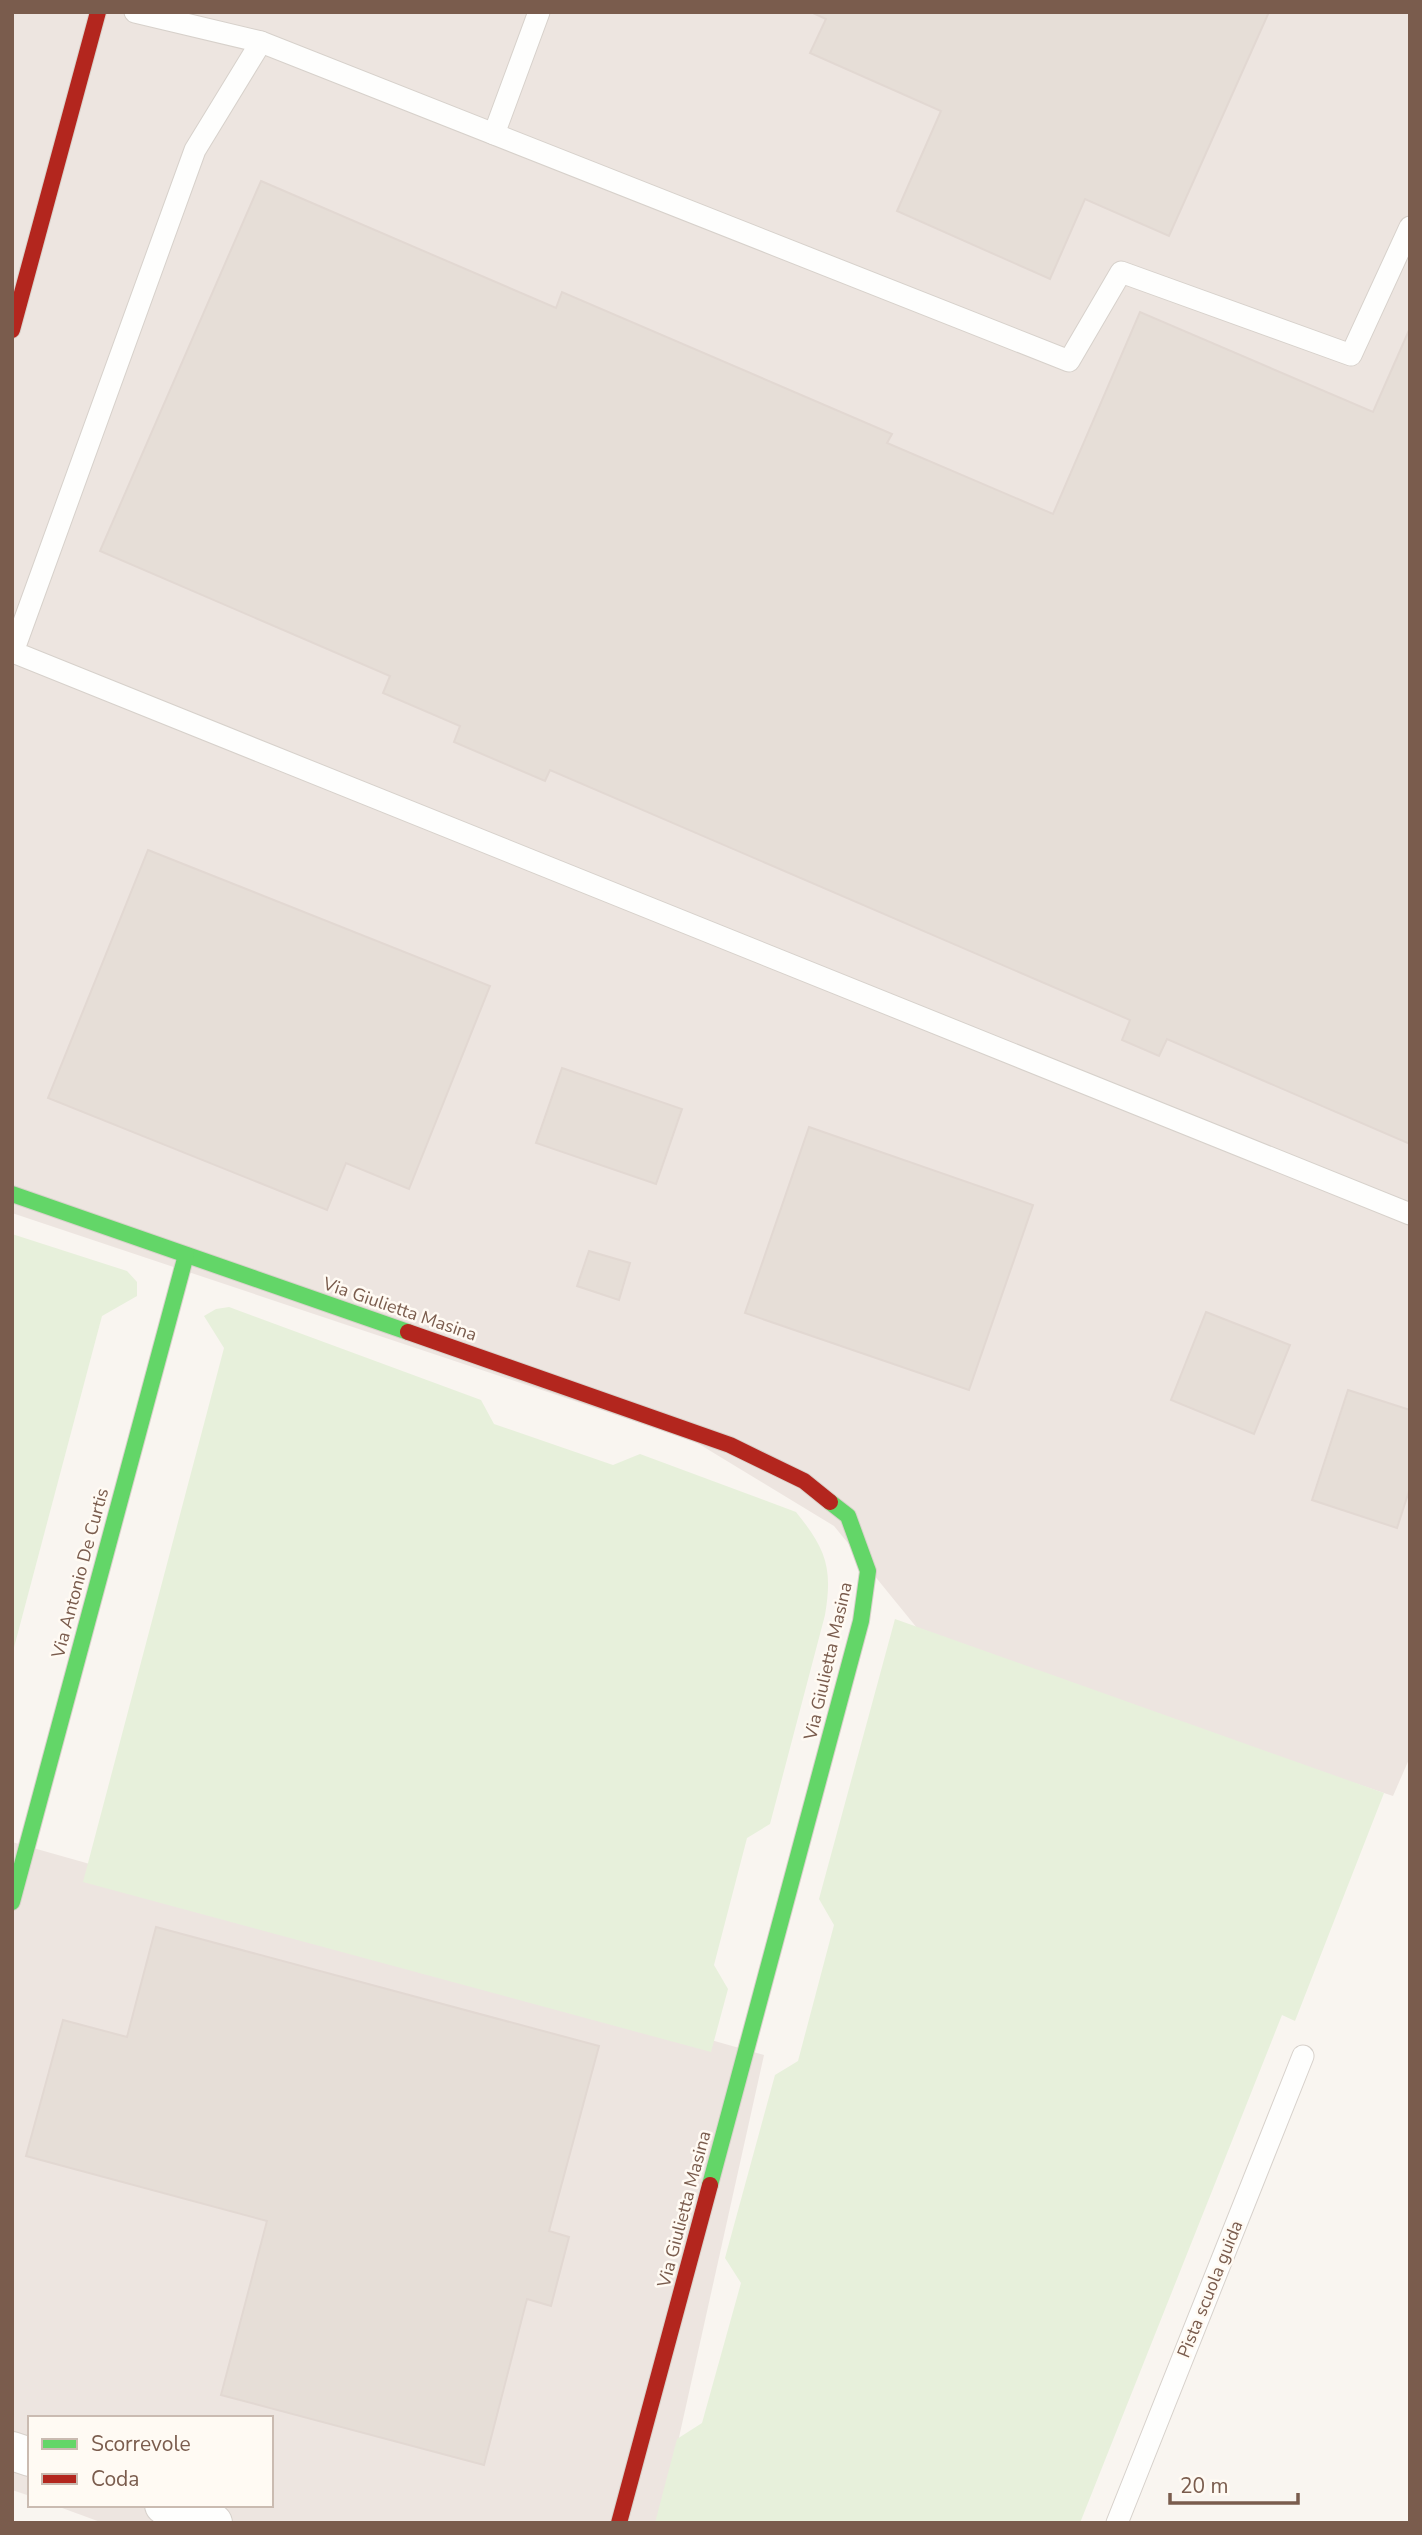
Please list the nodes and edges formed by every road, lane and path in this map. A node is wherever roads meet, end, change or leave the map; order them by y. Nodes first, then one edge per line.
1 (98, 12) edge
2 (135, 12) edge
3 (539, 12) edge
4 (261, 42) junction
5 (495, 134) junction
6 (1410, 227) edge
7 (14, 314) edge
8 (12, 1194) edge
9 (1410, 1214) edge
10 (186, 1255) junction
11 (12, 1902) edge
12 (1303, 2056) dead end
13 (169, 2507) edge
14 (213, 2523) edge
15 (620, 2523) edge
16 (1117, 2523) edge

1 - 7 street
2 - 4 lane
3 - 5 lane
4 - 5 lane
4 - 9 lane
5 - 6 lane
8 - 10 street, Via Giulietta Masina
10 - 11 street, Via Antonio De Curtis
10 - 15 street, Via Giulietta Masina
12 - 16 lane, Pista scuola guida
13 - 14 street

